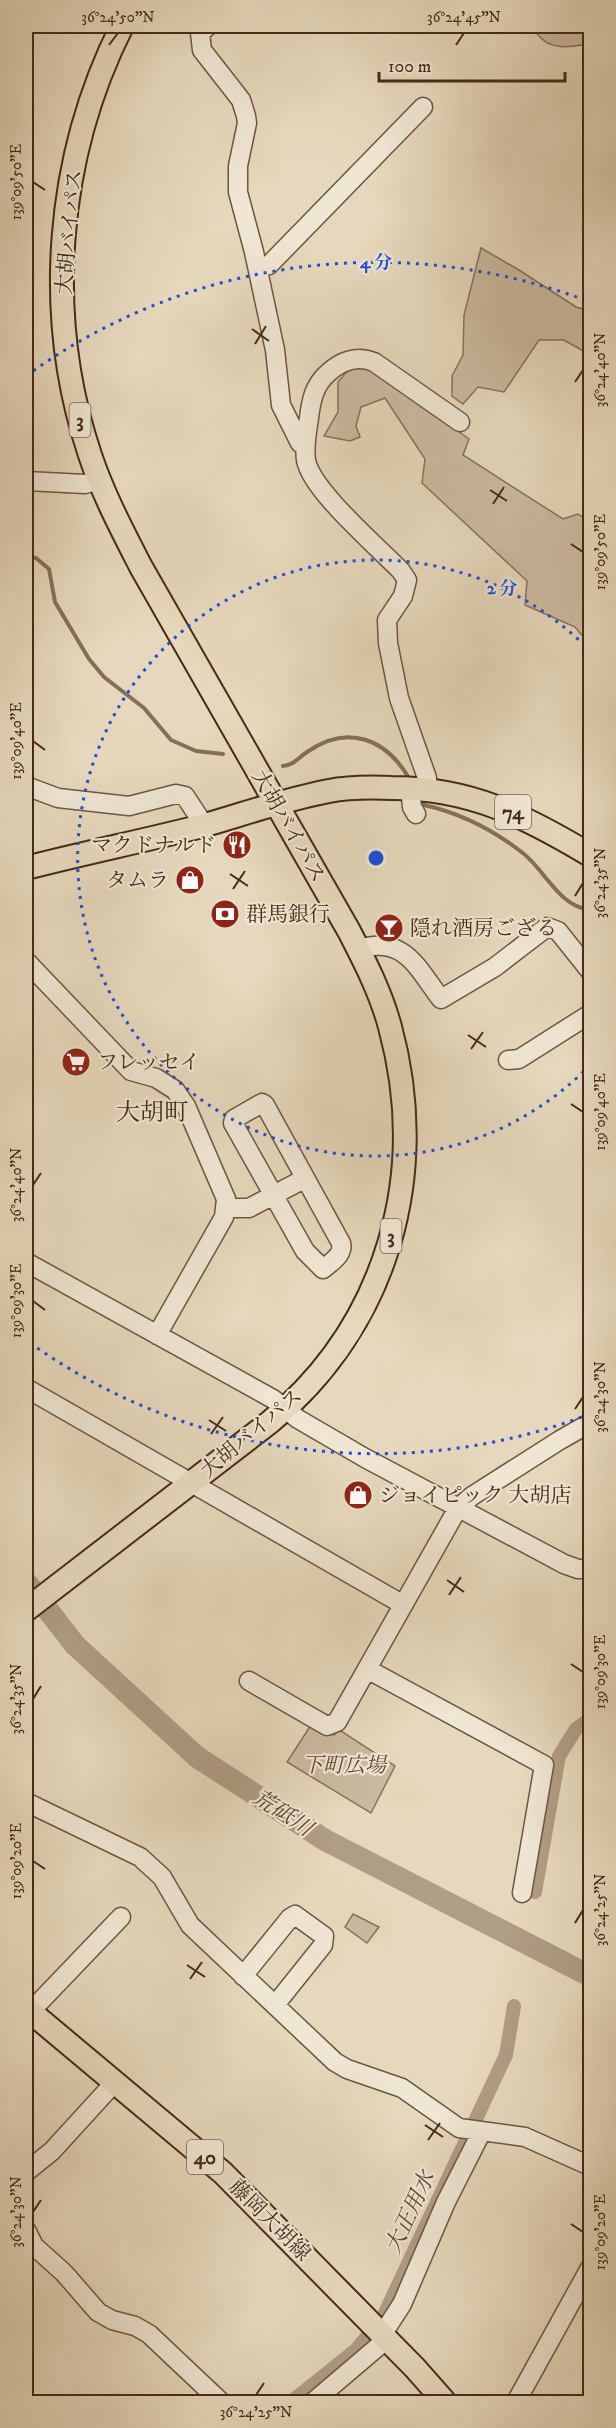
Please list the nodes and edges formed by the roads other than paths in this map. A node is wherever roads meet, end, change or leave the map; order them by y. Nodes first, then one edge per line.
1 (122, 26) edge
2 (208, 26) edge
3 (423, 107) dead end
4 (258, 268) junction
5 (460, 422) dead end
6 (305, 446) junction
7 (99, 480) junction
8 (26, 481) edge
9 (26, 786) edge
10 (418, 788) junction
11 (276, 804) junction
12 (416, 814) dead end
13 (204, 825) junction
14 (591, 855) edge
15 (26, 868) edge
16 (358, 949) junction
17 (26, 961) edge
18 (591, 971) edge
19 (591, 1014) edge
20 (508, 1060) dead end
21 (304, 1179) junction
22 (273, 1196) junction
23 (226, 1208) junction
24 (26, 1262) edge
25 (158, 1335) junction
26 (26, 1388) edge
27 (285, 1409) junction
28 (591, 1423) edge
29 (190, 1484) junction
30 (458, 1509) junction
31 (591, 1569) edge
32 (402, 1604) junction
33 (26, 1610) edge
34 (367, 1669) junction
35 (249, 1681) dead end
36 (26, 1802) edge
37 (522, 1893) dead end
38 (121, 1917) dead end
39 (243, 1976) junction
40 (275, 2005) junction
41 (28, 2010) edge
42 (115, 2082) junction
43 (472, 2130) junction
44 (591, 2166) edge
45 (26, 2172) edge
46 (26, 2230) edge
47 (591, 2268) edge
48 (380, 2332) junction
49 (221, 2403) edge
50 (313, 2403) edge
51 (445, 2403) edge
52 (516, 2403) edge

1 - 7 main road, 大胡バイパス / 3
2 - 4 street
3 - 4 street
4 - 6 street
5 - 6 street
6 - 10 street
7 - 8 street
7 - 11 main road, 大胡バイパス / 3
9 - 13 street
10 - 11 main road, 74
10 - 12 street
10 - 14 main road, 74
11 - 13 main road, 74
11 - 16 main road, 大胡バイパス / 3
13 - 15 main road, 74
16 - 18 street
16 - 27 main road, 大胡バイパス / 3
17 - 23 street
19 - 20 street
21 - 22 street
21 - 22 street
21 - 22 street
22 - 23 street
23 - 25 street
24 - 25 street
25 - 27 street
26 - 29 street
27 - 29 main road, 大胡バイパス / 3
27 - 30 street
28 - 30 street
29 - 32 street
29 - 33 main road, 大胡バイパス / 3
30 - 31 street
30 - 32 street
32 - 34 street
34 - 35 street
34 - 37 street
36 - 39 street
38 - 41 street
39 - 40 street
39 - 40 street
40 - 43 street
41 - 42 main road, 藤岡大胡線 / 40
42 - 45 street
42 - 48 main road, 藤岡大胡線 / 40
43 - 44 street
43 - 48 street
46 - 49 street
47 - 52 street
48 - 50 street
48 - 51 main road, 藤岡大胡線 / 40

